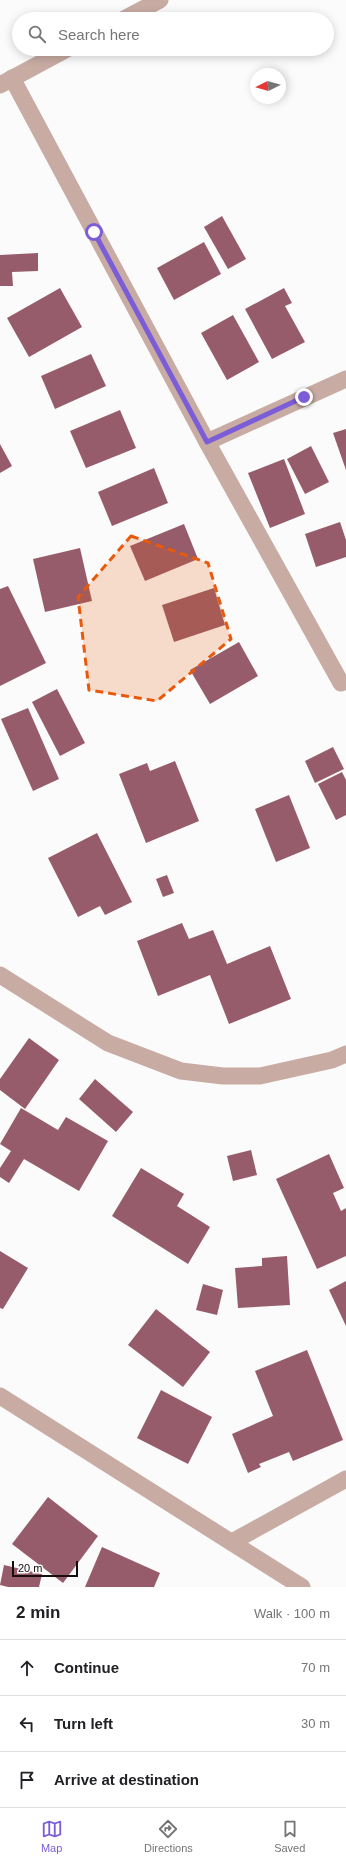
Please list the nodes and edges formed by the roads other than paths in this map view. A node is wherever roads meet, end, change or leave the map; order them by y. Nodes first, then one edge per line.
1 (160, 0) edge
2 (137, 12) edge
3 (54, 56) edge
4 (6, 82) edge
5 (346, 378) edge
6 (207, 442) junction
7 (342, 683) dead end
8 (0, 975) edge
9 (346, 1054) edge
10 (0, 1396) edge
11 (346, 1479) edge
12 (232, 1542) junction
13 (302, 1587) edge

1 - 2 street
3 - 4 street
4 - 6 street
5 - 6 street
6 - 7 street
8 - 9 street
10 - 12 street
11 - 12 street
12 - 13 street

